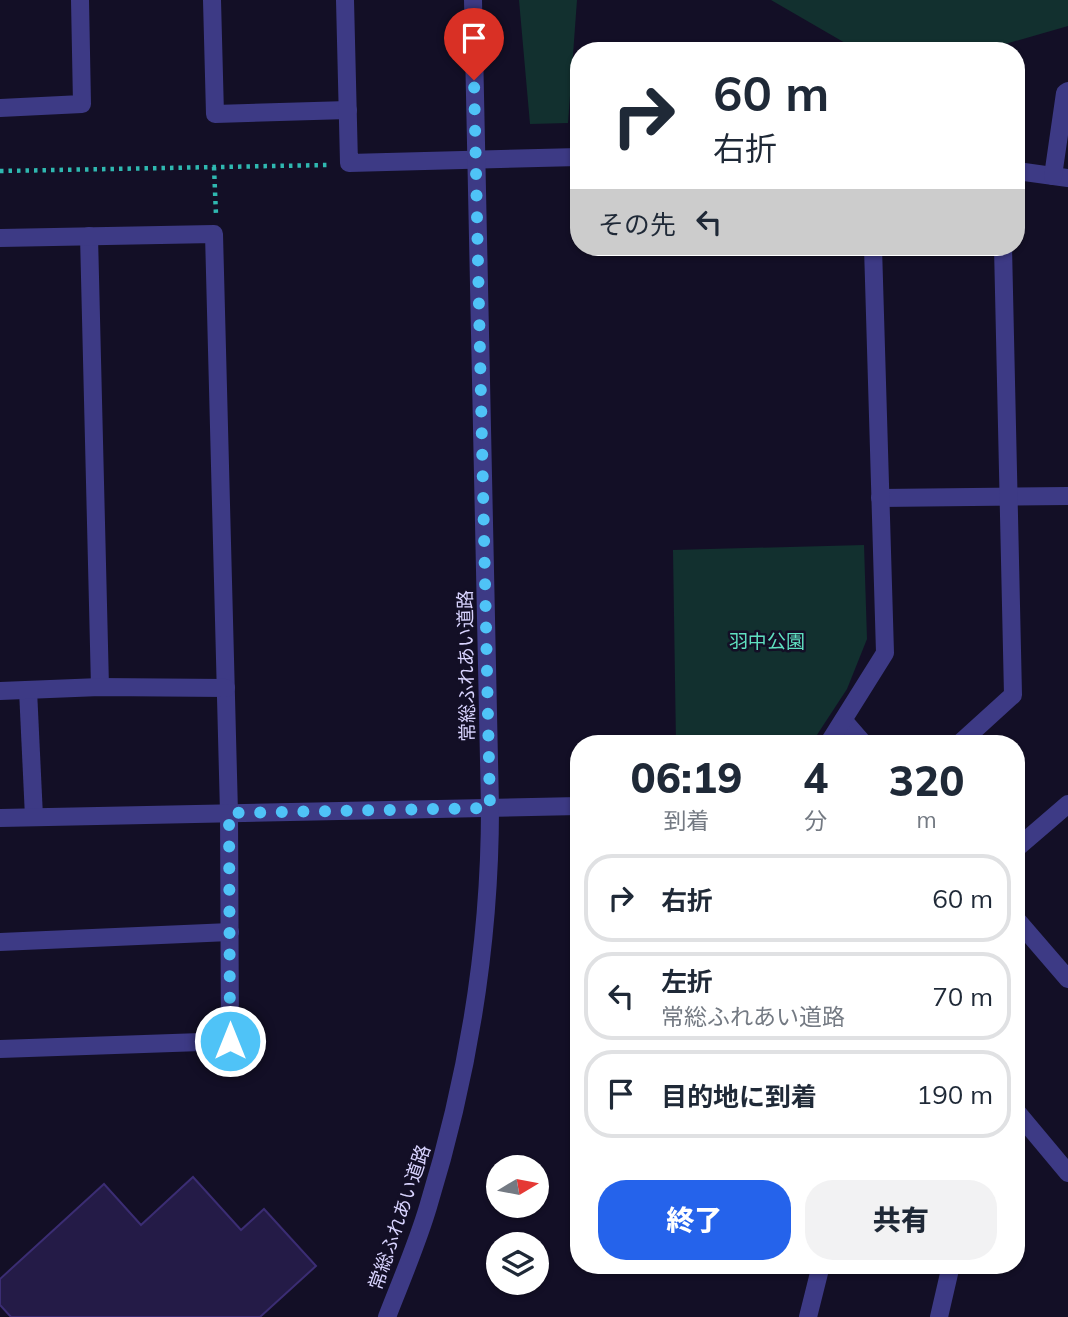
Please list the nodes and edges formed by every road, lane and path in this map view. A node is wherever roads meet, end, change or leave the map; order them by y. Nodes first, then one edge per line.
1 (80, 0) edge
2 (212, 0) edge
3 (345, 0) edge
4 (473, 0) edge
5 (1068, 91) edge
6 (0, 108) edge
7 (348, 110) junction
8 (570, 158) edge
9 (476, 160) junction
10 (331, 164) dead end
11 (214, 167) junction
12 (0, 171) edge
13 (1025, 172) edge
14 (1060, 177) edge
15 (216, 219) dead end
16 (89, 236) junction
17 (0, 239) edge
18 (873, 256) edge
19 (1003, 256) edge
20 (1068, 496) edge
21 (1010, 497) junction
22 (880, 498) junction
23 (100, 687) junction
24 (226, 688) junction
25 (28, 690) junction
26 (0, 691) edge
27 (844, 721) junction
28 (834, 735) edge
29 (856, 735) edge
30 (969, 735) edge
31 (1068, 804) edge
32 (570, 806) edge
33 (490, 808) junction
34 (229, 813) junction
35 (34, 817) junction
36 (0, 818) edge
37 (1025, 841) edge
38 (1025, 928) edge
39 (230, 932) junction
40 (0, 942) edge
41 (1065, 969) edge
42 (0, 1049) edge
43 (1025, 1127) edge
44 (1068, 1173) edge
45 (819, 1274) edge
46 (949, 1274) edge
47 (387, 1317) edge
48 (808, 1317) edge
49 (939, 1317) edge

1 - 6 street
2 - 7 street
3 - 7 street
4 - 9 street, 常総ふれあい道路
5 - 14 street
7 - 9 street
8 - 9 street
9 - 33 street, 常総ふれあい道路
10 - 11 path
11 - 12 path
11 - 15 path
13 - 14 street
16 - 17 street
16 - 23 street
16 - 24 street
18 - 22 street
19 - 21 street
20 - 21 street
21 - 22 street
21 - 30 street
22 - 27 street
23 - 24 street
23 - 25 street
24 - 34 street
25 - 26 street
25 - 35 street
27 - 28 street
27 - 29 street
31 - 37 street
32 - 33 street
33 - 34 street
33 - 47 street, 常総ふれあい道路
34 - 35 street
34 - 39 street
35 - 36 street
38 - 41 street
39 - 40 street
39 - 42 street
43 - 44 street
45 - 48 street
46 - 49 street

